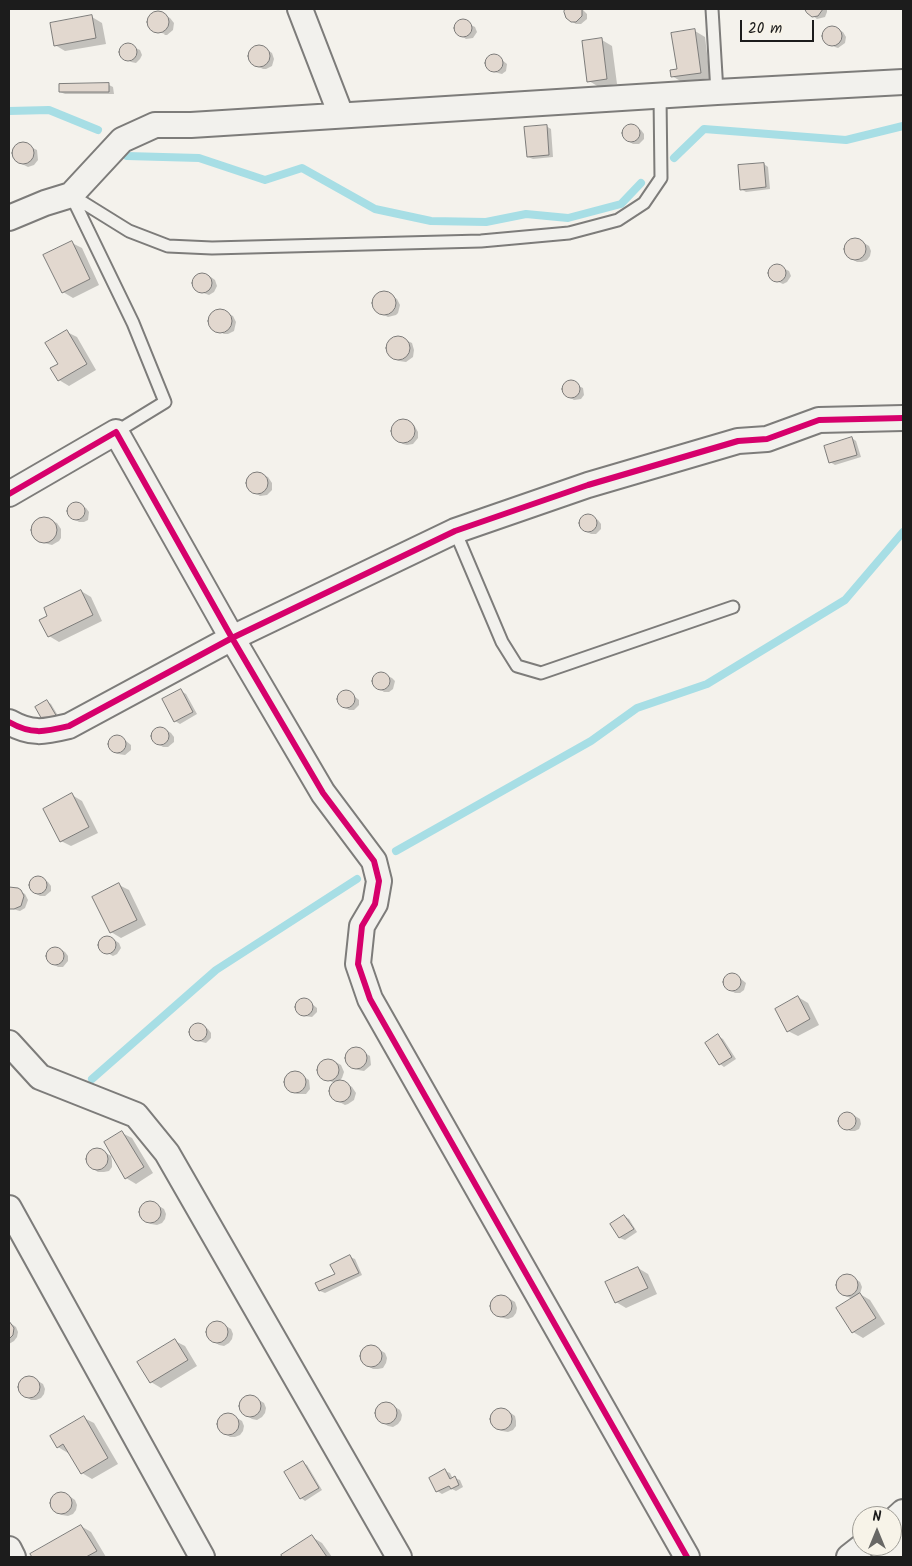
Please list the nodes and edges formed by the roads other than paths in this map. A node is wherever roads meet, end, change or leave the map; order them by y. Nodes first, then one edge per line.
1 (300, 9) edge
2 (712, 9) edge
3 (903, 82) edge
4 (717, 92) junction
5 (660, 96) junction
6 (341, 115) junction
7 (71, 195) junction
8 (9, 218) edge
9 (903, 418) edge
10 (116, 432) junction
11 (9, 494) edge
12 (455, 531) junction
13 (733, 607) dead end
14 (232, 638) junction
15 (9, 722) edge
16 (9, 1043) edge
17 (9, 1208) edge
18 (9, 1549) edge
19 (13, 1557) edge
20 (202, 1557) edge
21 (400, 1557) edge
22 (686, 1557) edge

1 - 6 street
2 - 4 lane
3 - 4 street
4 - 5 street
5 - 6 street
5 - 7 lane
6 - 7 street
7 - 8 street
7 - 10 lane
9 - 12 street
10 - 11 street
10 - 14 street
12 - 13 lane
12 - 14 street
14 - 15 street
14 - 22 street
16 - 21 street
17 - 20 street
18 - 19 street

